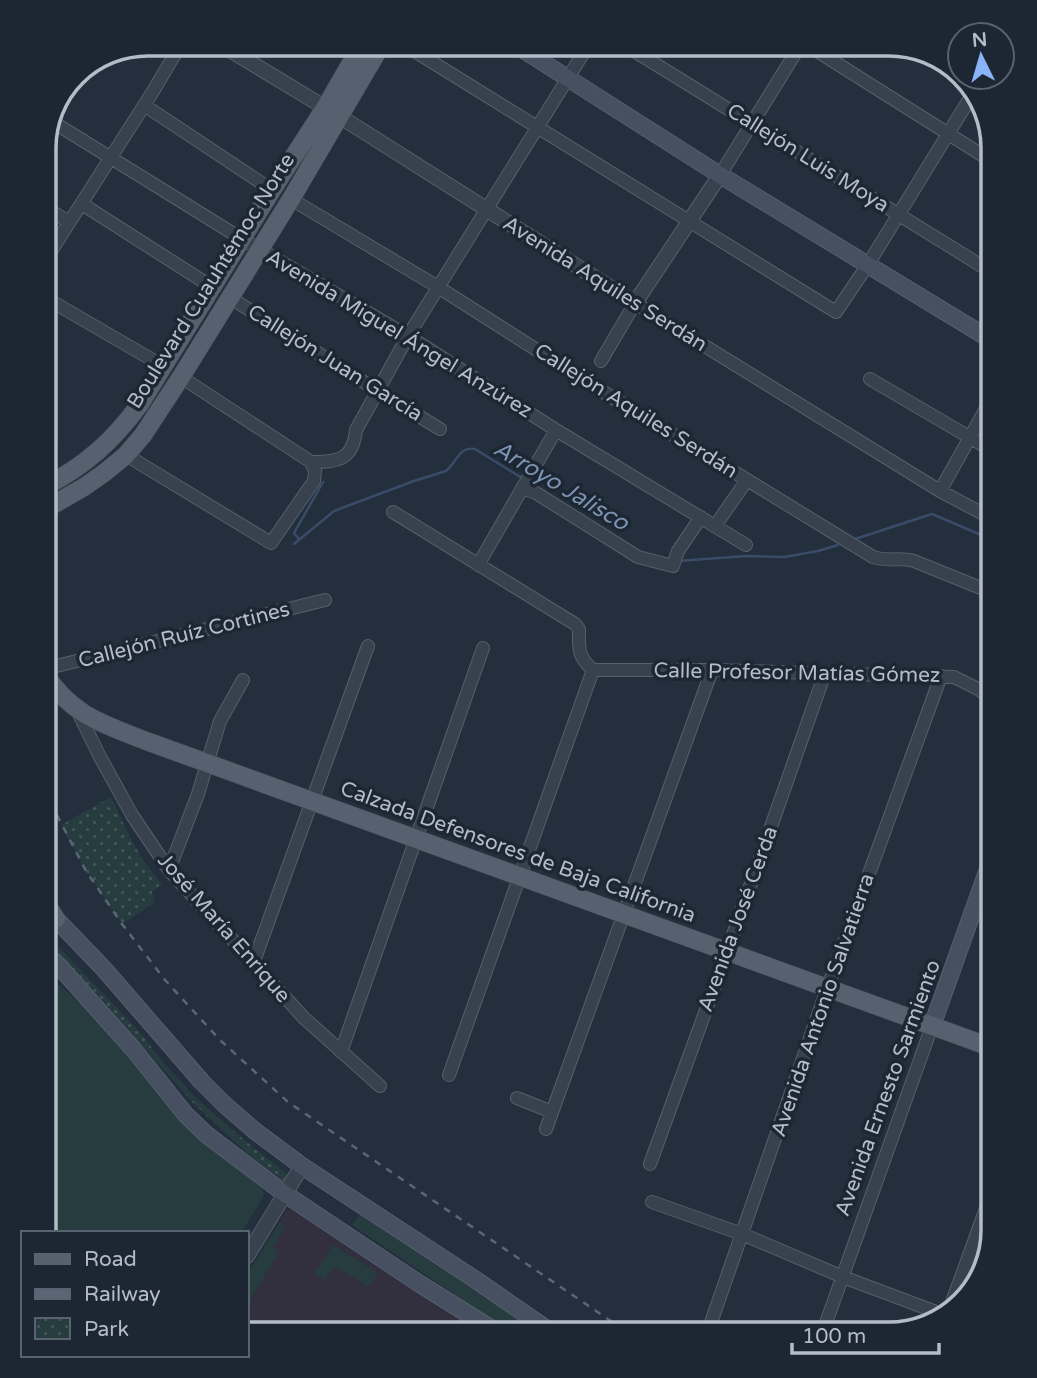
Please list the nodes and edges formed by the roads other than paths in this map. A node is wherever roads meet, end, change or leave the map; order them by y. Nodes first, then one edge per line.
1 (174, 56) edge
2 (240, 56) edge
3 (357, 56) edge
4 (374, 56) edge
5 (423, 56) edge
6 (534, 56) edge
7 (581, 56) edge
8 (642, 56) edge
9 (795, 56) edge
10 (822, 56) edge
11 (568, 77) junction
12 (968, 102) edge
13 (144, 105) junction
14 (332, 112) junction
15 (751, 123) junction
16 (59, 126) edge
17 (538, 126) junction
18 (949, 135) junction
19 (981, 155) edge
20 (111, 157) junction
21 (720, 175) junction
22 (272, 190) junction
23 (291, 199) junction
24 (82, 204) junction
25 (487, 210) junction
26 (56, 214) edge
27 (899, 214) junction
28 (69, 222) junction
29 (690, 222) junction
30 (242, 239) junction
31 (56, 243) edge
32 (259, 249) junction
33 (981, 265) edge
34 (867, 266) junction
35 (212, 287) junction
36 (438, 287) junction
37 (229, 297) junction
38 (635, 303) junction
39 (56, 304) edge
40 (981, 334) edge
41 (408, 336) junction
42 (601, 361) dead end
43 (163, 366) junction
44 (181, 377) junction
45 (870, 379) dead end
46 (377, 391) junction
47 (981, 417) edge
48 (440, 429) dead end
49 (556, 429) junction
50 (970, 437) junction
51 (981, 444) edge
52 (126, 455) junction
53 (311, 462) junction
54 (747, 480) junction
55 (56, 481) edge
56 (525, 483) junction
57 (940, 491) junction
58 (56, 503) edge
59 (393, 512) dead end
60 (981, 513) edge
61 (701, 517) junction
62 (715, 526) junction
63 (746, 545) dead end
64 (478, 565) junction
65 (981, 588) edge
66 (325, 600) dead end
67 (368, 646) dead end
68 (483, 648) dead end
69 (56, 668) edge
70 (593, 670) junction
71 (712, 670) junction
72 (825, 673) junction
73 (941, 676) junction
74 (243, 680) dead end
75 (56, 689) edge
76 (981, 690) edge
77 (77, 710) junction
78 (206, 763) junction
79 (312, 801) junction
80 (416, 839) junction
81 (169, 870) junction
82 (520, 876) junction
83 (981, 889) edge
84 (624, 914) junction
85 (56, 920) edge
86 (727, 952) junction
87 (56, 963) edge
88 (253, 964) junction
89 (827, 989) junction
90 (932, 1026) junction
91 (981, 1044) edge
92 (341, 1052) junction
93 (449, 1075) dead end
94 (380, 1086) dead end
95 (517, 1098) dead end
96 (552, 1112) junction
97 (546, 1129) dead end
98 (650, 1164) dead end
99 (302, 1166) junction
100 (285, 1194) junction
101 (652, 1202) dead end
102 (981, 1222) edge
103 (742, 1234) junction
104 (248, 1254) edge
105 (843, 1278) junction
106 (956, 1292) edge
107 (932, 1311) edge
108 (481, 1322) edge
109 (537, 1322) edge
110 (711, 1322) edge
111 (826, 1322) edge

1 - 13 street
2 - 14 street, Avenida Aquiles Serdán
3 - 14 main road, Boulevard Cuauhtémoc Norte
4 - 14 main road, Boulevard Cuauhtémoc Norte
5 - 17 street
6 - 11 main road
7 - 11 street
8 - 15 street, Callejón Luis Moya
9 - 15 street
10 - 18 street
11 - 17 street
11 - 21 main road
12 - 18 street
13 - 20 street
13 - 22 street
14 - 22 main road, Boulevard Cuauhtémoc Norte
14 - 23 main road, Boulevard Cuauhtémoc Norte
14 - 25 street, Avenida Aquiles Serdán
15 - 21 street
15 - 27 street, Callejón Luis Moya
16 - 20 street, Avenida Miguel Ángel Anzúrez
17 - 25 street
17 - 29 street
18 - 19 street
18 - 27 street
20 - 24 street
20 - 30 street, Avenida Miguel Ángel Anzúrez
21 - 29 street
21 - 34 main road
22 - 30 main road, Boulevard Cuauhtémoc Norte
23 - 32 main road, Boulevard Cuauhtémoc Norte
23 - 36 street, Callejón Aquiles Serdán
24 - 28 street
24 - 35 street
25 - 36 street
25 - 38 street, Avenida Aquiles Serdán
26 - 28 street
27 - 33 street, Callejón Luis Moya
27 - 34 street
28 - 31 street
29 - 34 street
29 - 38 street
30 - 32 street, Avenida Miguel Ángel Anzúrez
30 - 35 main road, Boulevard Cuauhtémoc Norte
32 - 37 main road, Boulevard Cuauhtémoc Norte
32 - 41 street, Avenida Miguel Ángel Anzúrez
34 - 40 main road
35 - 43 main road, Boulevard Cuauhtémoc Norte
36 - 41 street
36 - 54 street, Callejón Aquiles Serdán
37 - 44 main road, Boulevard Cuauhtémoc Norte
37 - 46 street, Callejón Juan García
38 - 42 street
38 - 57 street, Avenida Aquiles Serdán
39 - 43 street
41 - 46 street
41 - 49 street, Avenida Miguel Ángel Anzúrez
43 - 55 main road, Boulevard Cuauhtémoc Norte
44 - 52 main road, Boulevard Cuauhtémoc Norte
44 - 53 street
45 - 50 street
46 - 48 street, Callejón Juan García
46 - 53 street
47 - 50 street
49 - 56 street
49 - 61 street, Avenida Miguel Ángel Anzúrez
50 - 51 street
50 - 57 street
52 - 53 street
52 - 58 main road, Boulevard Cuauhtémoc Norte
54 - 62 street
54 - 65 street, Callejón Aquiles Serdán
56 - 61 street
56 - 64 street
57 - 60 street, Avenida Aquiles Serdán
59 - 64 street
61 - 62 street, Avenida Miguel Ángel Anzúrez
62 - 63 street, Avenida Miguel Ángel Anzúrez
64 - 70 street
66 - 69 street, Callejón Ruíz Cortines
67 - 79 street
68 - 80 street
70 - 71 street, Calle Profesor Matías Gómez
70 - 82 street
71 - 72 street, Calle Profesor Matías Gómez
71 - 84 street
72 - 73 street, Calle Profesor Matías Gómez
72 - 86 street, Avenida José Cerda
73 - 76 street, Calle Profesor Matías Gómez
73 - 89 street, Avenida Antonio Salvatierra
74 - 78 street
75 - 77 main road, Calzada Defensores de Baja California
77 - 78 main road, Calzada Defensores de Baja California
77 - 81 street, José María Enrique
78 - 79 main road, Calzada Defensores de Baja California
78 - 81 street
79 - 80 main road, Calzada Defensores de Baja California
79 - 88 street
80 - 82 main road, Calzada Defensores de Baja California
80 - 92 street
81 - 88 street, José María Enrique
82 - 84 main road, Calzada Defensores de Baja California
82 - 93 street
83 - 90 main road, Avenida Ernesto Sarmiento
84 - 86 main road, Calzada Defensores de Baja California
84 - 96 street
85 - 99 main road
86 - 89 main road, Calzada Defensores de Baja California
86 - 98 street, Avenida José Cerda
87 - 100 main road
88 - 92 street, José María Enrique
89 - 90 main road, Calzada Defensores de Baja California
89 - 103 street, Avenida Antonio Salvatierra
90 - 91 main road, Calzada Defensores de Baja California
90 - 105 street, Avenida Ernesto Sarmiento
92 - 94 street, José María Enrique
95 - 96 street
96 - 97 street
99 - 100 street
99 - 109 main road
100 - 104 street
100 - 108 main road
101 - 103 street
102 - 106 street
103 - 105 street
103 - 110 street, Avenida Antonio Salvatierra
105 - 107 street
105 - 111 street, Avenida Ernesto Sarmiento

